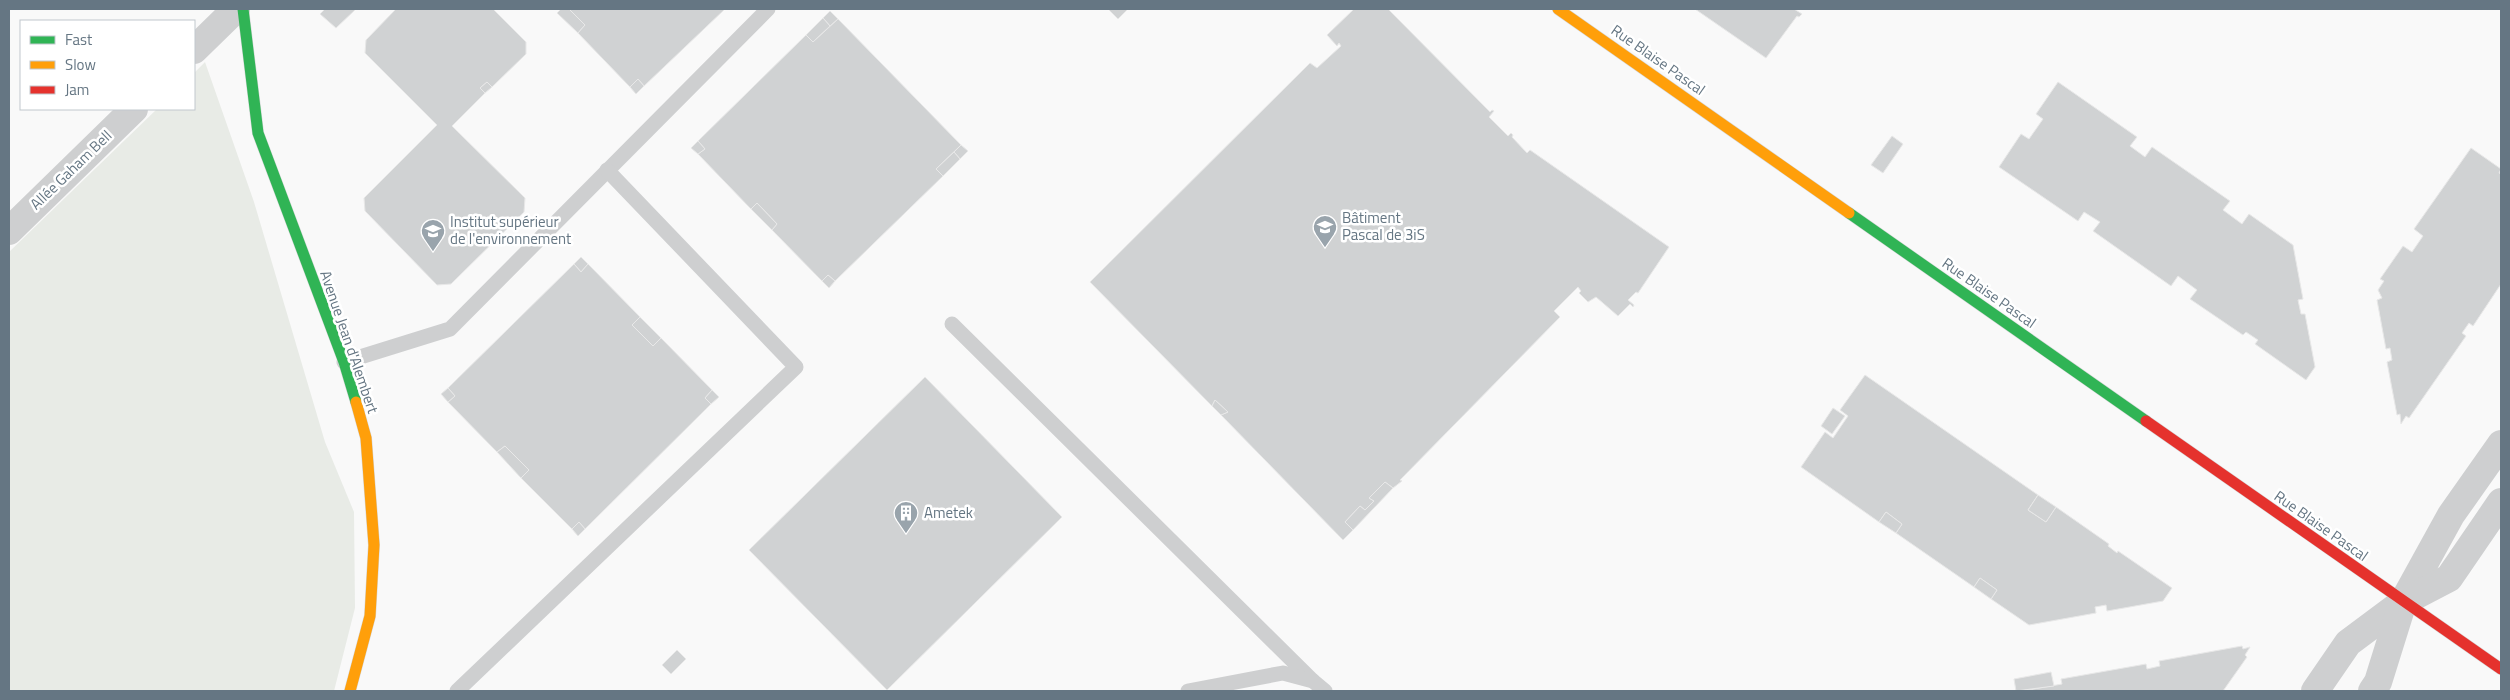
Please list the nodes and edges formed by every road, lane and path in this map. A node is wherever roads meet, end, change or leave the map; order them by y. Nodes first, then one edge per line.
1 (236, 9) edge
2 (244, 9) edge
3 (768, 9) edge
4 (1558, 9) edge
5 (195, 49) edge
6 (133, 110) edge
7 (607, 170) junction
8 (9, 231) edge
9 (952, 324) dead end
10 (344, 362) junction
11 (2501, 444) edge
12 (2501, 502) edge
13 (2403, 602) junction
14 (2501, 669) edge
15 (1313, 681) junction
16 (350, 691) edge
17 (457, 691) edge
18 (1188, 691) edge
19 (1325, 691) edge
20 (2316, 691) edge
21 (2372, 691) edge

1 - 5 street
2 - 10 street, Avenue Jean d'Alembert
3 - 7 lane
4 - 13 street, Rue Blaise Pascal
6 - 8 street, Allée Gaham Bell
7 - 10 lane
7 - 17 lane
9 - 15 lane
10 - 16 street, Avenue Jean d'Alembert
11 - 13 street
12 - 13 street
13 - 14 street, Rue Blaise Pascal
13 - 20 street
13 - 21 street
15 - 18 lane
15 - 19 lane

